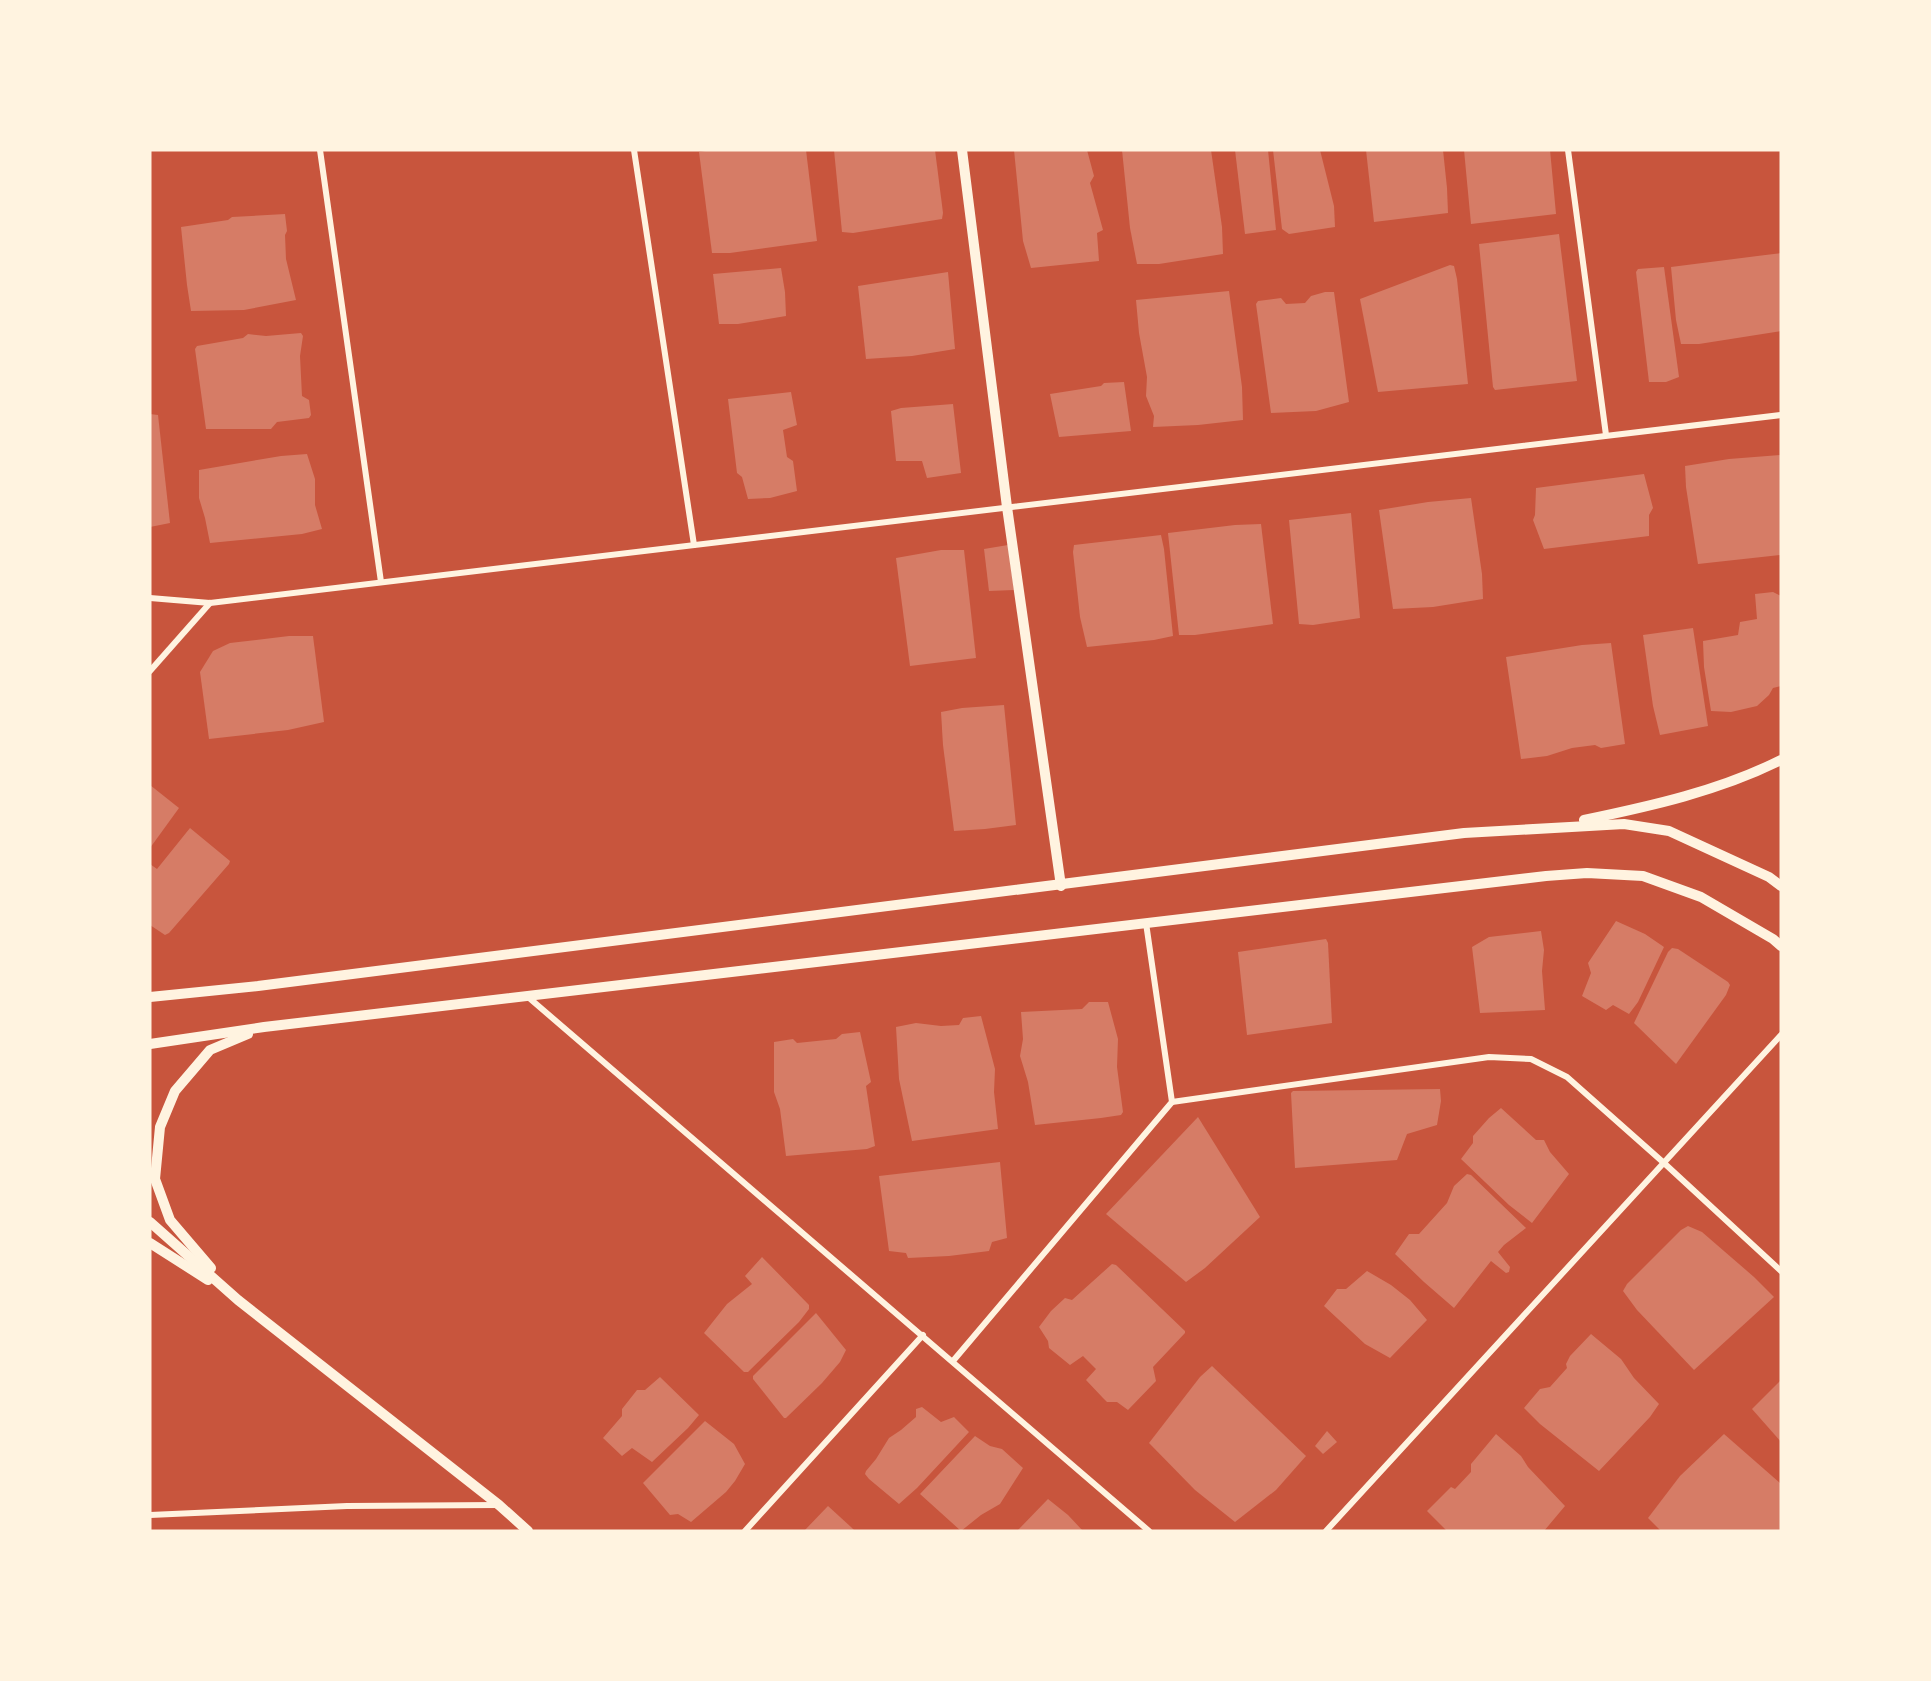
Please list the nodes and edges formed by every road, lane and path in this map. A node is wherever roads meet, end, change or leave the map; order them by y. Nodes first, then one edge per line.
1 (320, 150) edge
2 (634, 150) edge
3 (962, 150) edge
4 (1568, 150) edge
5 (1781, 415) edge
6 (1606, 435) junction
7 (1007, 507) junction
8 (694, 545) junction
9 (381, 582) junction
10 (150, 598) edge
11 (210, 603) junction
12 (150, 672) edge
13 (1781, 760) edge
14 (1554, 827) junction
15 (1061, 886) junction
16 (1781, 886) edge
17 (1146, 923) junction
18 (1781, 946) edge
19 (528, 996) junction
20 (150, 997) edge
21 (264, 1027) junction
22 (1781, 1035) edge
23 (150, 1044) edge
24 (1172, 1102) junction
25 (1664, 1163) junction
26 (150, 1222) edge
27 (150, 1243) edge
28 (1781, 1271) edge
29 (238, 1300) junction
30 (923, 1335) junction
31 (953, 1361) junction
32 (499, 1505) junction
33 (150, 1515) edge
34 (528, 1531) edge
35 (745, 1531) edge
36 (1149, 1531) edge
37 (1326, 1531) edge

1 - 9 street
2 - 8 street
3 - 7 street
4 - 6 street
5 - 6 street
6 - 7 street
7 - 8 street
7 - 15 street
8 - 9 street
9 - 11 street
10 - 11 street
11 - 12 street
13 - 14 street
14 - 15 street
14 - 16 street
15 - 20 street
17 - 18 street
17 - 19 street
17 - 24 street
19 - 21 street
19 - 30 street
21 - 23 street
21 - 29 street
22 - 25 street
24 - 25 street
24 - 31 street
25 - 28 street
25 - 37 street
26 - 29 street
27 - 29 street
29 - 32 street
30 - 31 street
30 - 35 street
31 - 36 street
32 - 33 street
32 - 34 street

